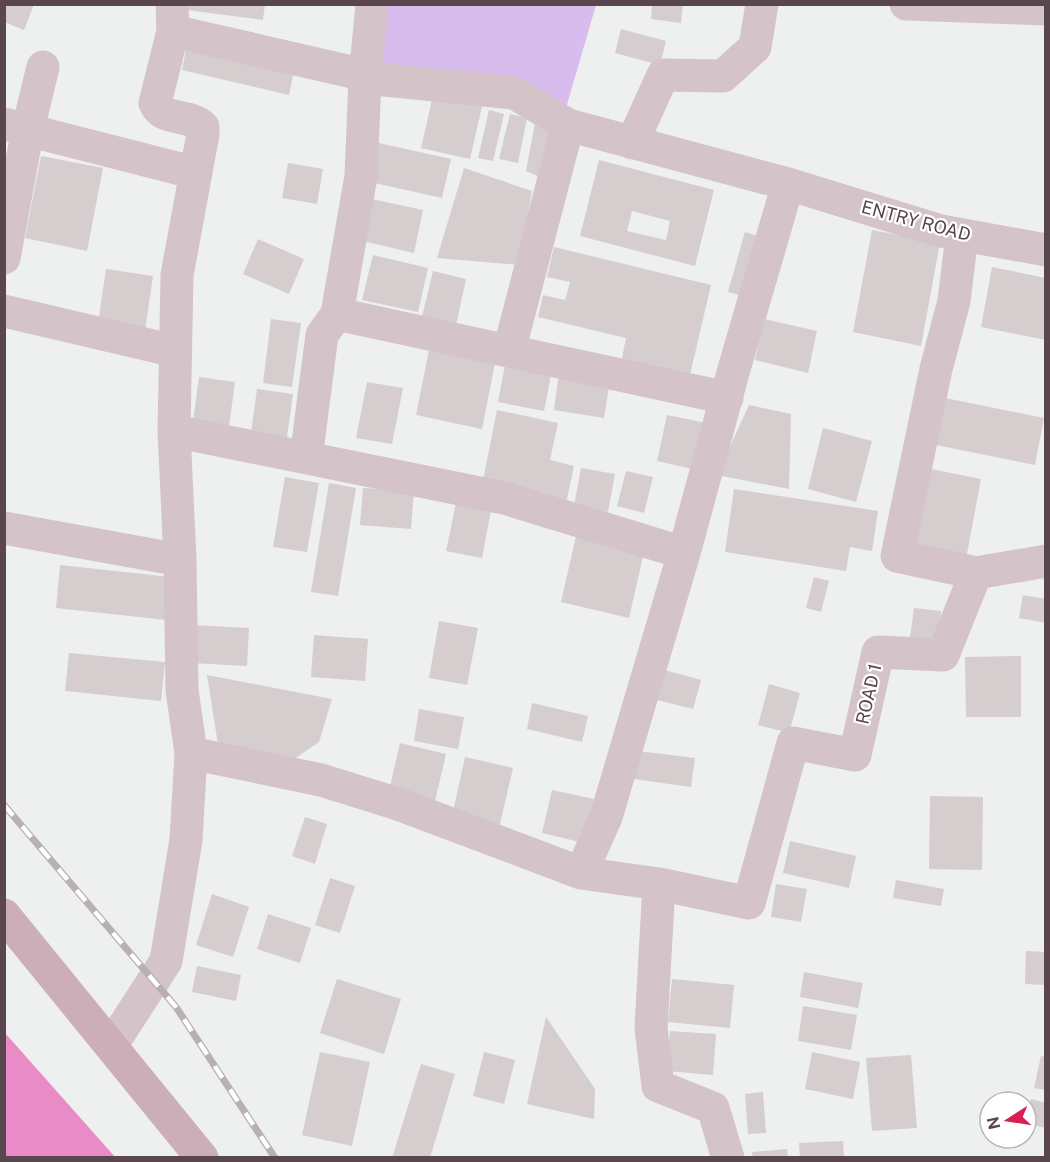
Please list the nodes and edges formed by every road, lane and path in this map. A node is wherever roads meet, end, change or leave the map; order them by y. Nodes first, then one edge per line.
1 (372, 4) edge
2 (762, 4) edge
3 (906, 4) edge
4 (959, 5) edge
5 (1046, 9) edge
6 (172, 18) edge
7 (43, 67) dead end
8 (365, 78) junction
9 (568, 125) junction
10 (16, 126) edge
11 (632, 143) junction
12 (196, 173) junction
13 (788, 184) junction
14 (962, 235) junction
15 (1046, 250) edge
16 (4, 258) edge
17 (4, 311) edge
18 (336, 314) junction
19 (175, 351) junction
20 (509, 351) junction
21 (727, 398) junction
22 (174, 431) junction
23 (306, 458) junction
24 (4, 528) edge
25 (684, 553) junction
26 (180, 560) junction
27 (1046, 561) edge
28 (976, 573) junction
29 (191, 753) junction
30 (581, 873) junction
31 (659, 884) junction
32 (4, 915) edge
33 (111, 1046) junction
34 (201, 1158) edge
35 (728, 1158) edge

1 - 8 street
2 - 11 street
3 - 4 street
4 - 5 street
6 - 8 street, ENTRY ROAD
6 - 12 street
7 - 10 street
8 - 9 street, ENTRY ROAD
8 - 18 street
9 - 11 street, ENTRY ROAD
9 - 20 street
10 - 12 street
10 - 16 street
11 - 13 street, ENTRY ROAD
12 - 19 street
13 - 14 street, ENTRY ROAD
13 - 21 street
14 - 15 street, ENTRY ROAD
14 - 28 street
17 - 19 street
18 - 20 street
18 - 23 street
19 - 22 street
20 - 21 street
21 - 25 street
22 - 23 street
22 - 26 street
23 - 25 street
24 - 26 street
25 - 30 street
26 - 29 street
27 - 28 street
28 - 31 street, ROAD 1
29 - 30 street, ROAD 1
29 - 33 street
30 - 31 street, ROAD 1
31 - 35 street
32 - 33 main road
33 - 34 main road

